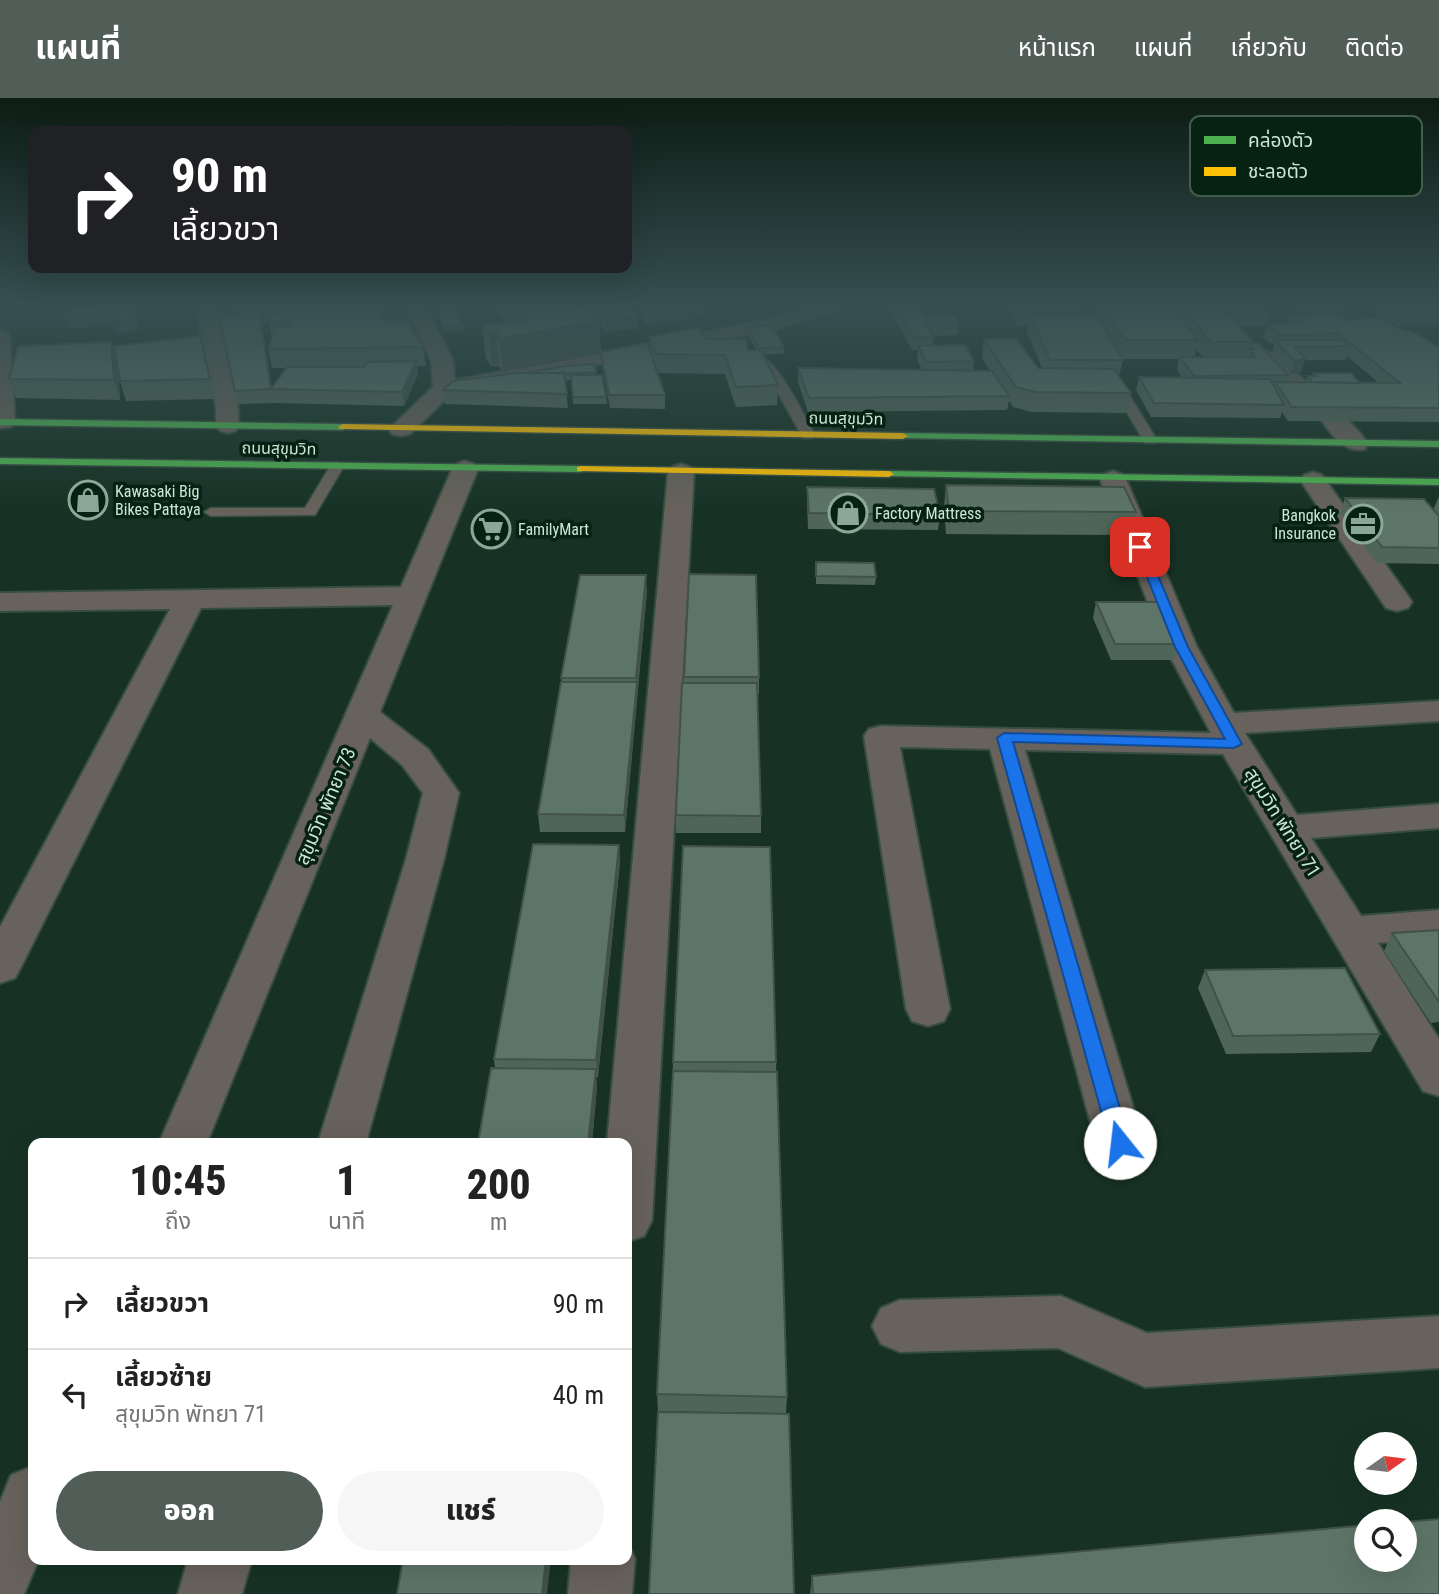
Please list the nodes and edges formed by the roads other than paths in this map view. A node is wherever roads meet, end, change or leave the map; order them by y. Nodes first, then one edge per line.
1 (0, 373) edge
2 (220, 373) edge
3 (443, 373) edge
4 (529, 373) edge
5 (773, 373) edge
6 (1282, 373) edge
7 (1119, 388) edge
8 (444, 389) junction
9 (1309, 396) edge
10 (1334, 421) edge
11 (1, 422) edge
12 (228, 426) junction
13 (401, 429) junction
14 (808, 435) junction
15 (1150, 440) junction
16 (1243, 442) junction
17 (1356, 444) junction
18 (1439, 444) edge
19 (0, 461) edge
20 (337, 466) junction
21 (465, 468) junction
22 (681, 472) junction
23 (1113, 479) junction
24 (1271, 480) junction
25 (1313, 481) junction
26 (1439, 482) edge
27 (211, 512) dead end
28 (414, 596) junction
29 (190, 600) junction
30 (0, 602) edge
31 (1398, 602) dead end
32 (1439, 711) edge
33 (363, 715) junction
34 (1229, 734) junction
35 (1004, 738) junction
36 (1439, 816) edge
37 (1286, 828) junction
38 (1439, 924) edge
39 (1350, 931) junction
40 (0, 967) edge
41 (928, 1009) dead end
42 (1439, 1078) edge
43 (185, 1138) edge
44 (343, 1138) edge
45 (632, 1138) edge
46 (1120, 1143) dead end
47 (900, 1326) dead end
48 (1439, 1342) edge
49 (28, 1509) edge
50 (218, 1565) edge
51 (602, 1565) edge
52 (0, 1576) edge
53 (210, 1594) edge
54 (600, 1594) edge

1 - 11 street
2 - 12 street
3 - 8 street
4 - 8 street
5 - 14 lane
6 - 9 street
7 - 15 lane
8 - 13 street
10 - 17 street
11 - 12 highway, ถนนสุขุมวิท
12 - 13 highway, ถนนสุขุมวิท
13 - 14 highway, ถนนสุขุมวิท
14 - 15 highway, ถนนสุขุมวิท
15 - 16 highway, ถนนสุขุมวิท
16 - 17 highway, ถนนสุขุมวิท
16 - 24 highway
17 - 18 highway, ถนนสุขุมวิท
19 - 20 highway, ถนนสุขุมวิท
20 - 21 highway, ถนนสุขุมวิท
20 - 27 lane
21 - 22 highway, ถนนสุขุมวิท
21 - 28 street, สุขุมวิท พัทยา 73
22 - 23 highway, ถนนสุขุมวิท
22 - 45 street
23 - 24 highway, ถนนสุขุมวิท
23 - 34 street, สุขุมวิท พัทยา 71
24 - 25 highway, ถนนสุขุมวิท
25 - 26 highway, ถนนสุขุมวิท
25 - 31 street
28 - 29 street
28 - 33 street, สุขุมวิท พัทยา 73
29 - 30 street
29 - 40 street
32 - 34 street
33 - 43 street, สุขุมวิท พัทยา 73
33 - 44 street
34 - 35 street
34 - 37 street, สุขุมวิท พัทยา 71
35 - 41 street
35 - 46 street
36 - 37 street
37 - 39 street, สุขุมวิท พัทยา 71
38 - 39 street
39 - 42 street, สุขุมวิท พัทยา 71
47 - 48 street
49 - 52 street
50 - 53 street
51 - 54 street

